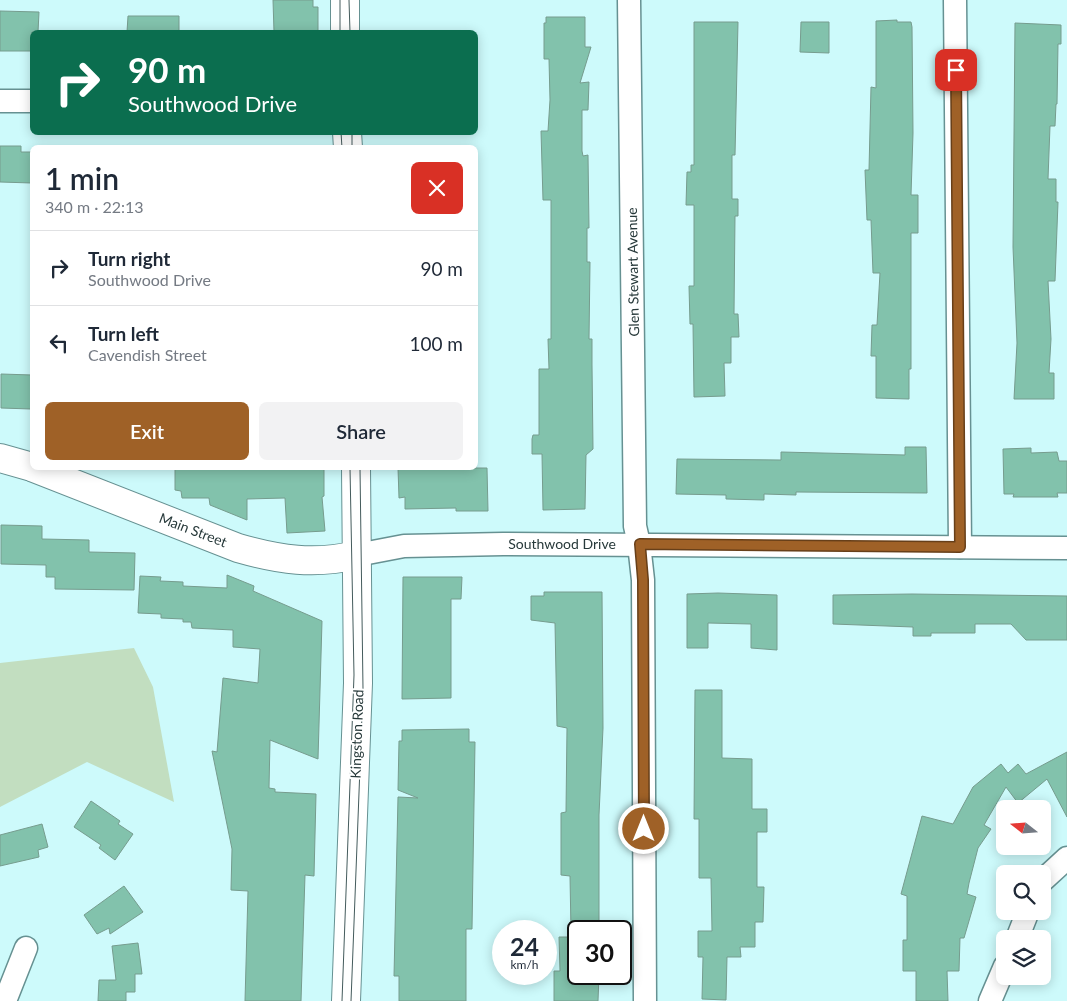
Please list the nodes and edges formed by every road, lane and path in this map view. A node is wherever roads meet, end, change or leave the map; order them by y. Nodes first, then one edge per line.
1 (344, 0) edge
2 (629, 0) edge
3 (955, 0) edge
4 (345, 30) edge
5 (0, 101) edge
6 (30, 101) edge
7 (0, 458) edge
8 (30, 466) edge
9 (41, 470) edge
10 (356, 470) edge
11 (640, 544) junction
12 (960, 547) junction
13 (1067, 548) edge
14 (358, 555) junction
15 (1067, 858) edge
16 (1051, 873) edge
17 (26, 948) dead end
18 (997, 985) edge
19 (5, 1001) edge
20 (346, 1001) edge
21 (645, 1001) edge
22 (990, 1001) edge

1 - 4 main road
2 - 11 street, Glen Stewart Avenue
3 - 12 street
5 - 6 street
7 - 8 main road, Main Street
9 - 14 main road, Main Street
10 - 14 main road, Kingston Road
11 - 12 street, Southwood Drive
11 - 14 street, Southwood Drive
11 - 21 street, Glen Stewart Avenue
12 - 13 street, Southwood Drive
14 - 20 main road, Kingston Road
15 - 16 street
17 - 19 street
18 - 22 street

